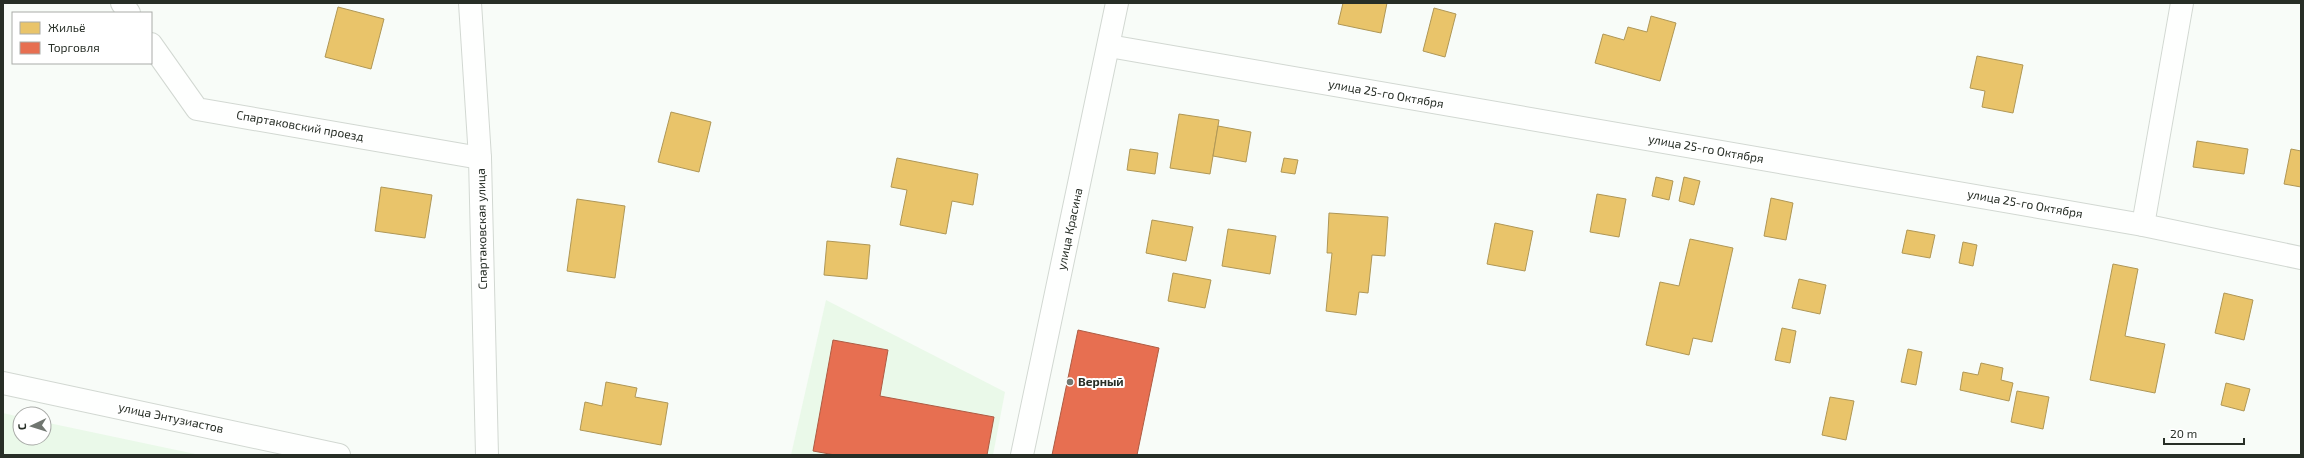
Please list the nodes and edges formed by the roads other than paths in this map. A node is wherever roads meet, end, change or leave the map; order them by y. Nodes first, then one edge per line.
1 (122, 3) edge
2 (470, 3) edge
3 (1117, 3) edge
4 (2182, 3) edge
5 (128, 12) edge
6 (152, 45) edge
7 (1109, 46) junction
8 (480, 158) junction
9 (2143, 225) junction
10 (2301, 258) edge
11 (3, 383) edge
12 (340, 455) edge
13 (487, 455) edge
14 (1022, 455) edge

1 - 5 street
2 - 8 street, Спартаковская улица
3 - 7 street, улица Красина
4 - 9 street
6 - 8 street, Спартаковский проезд
7 - 9 street, улица 25-го Октября
7 - 14 street, улица Красина
8 - 13 street, Спартаковская улица
9 - 10 street, улица 25-го Октября
11 - 12 street, улица Энтузиастов

